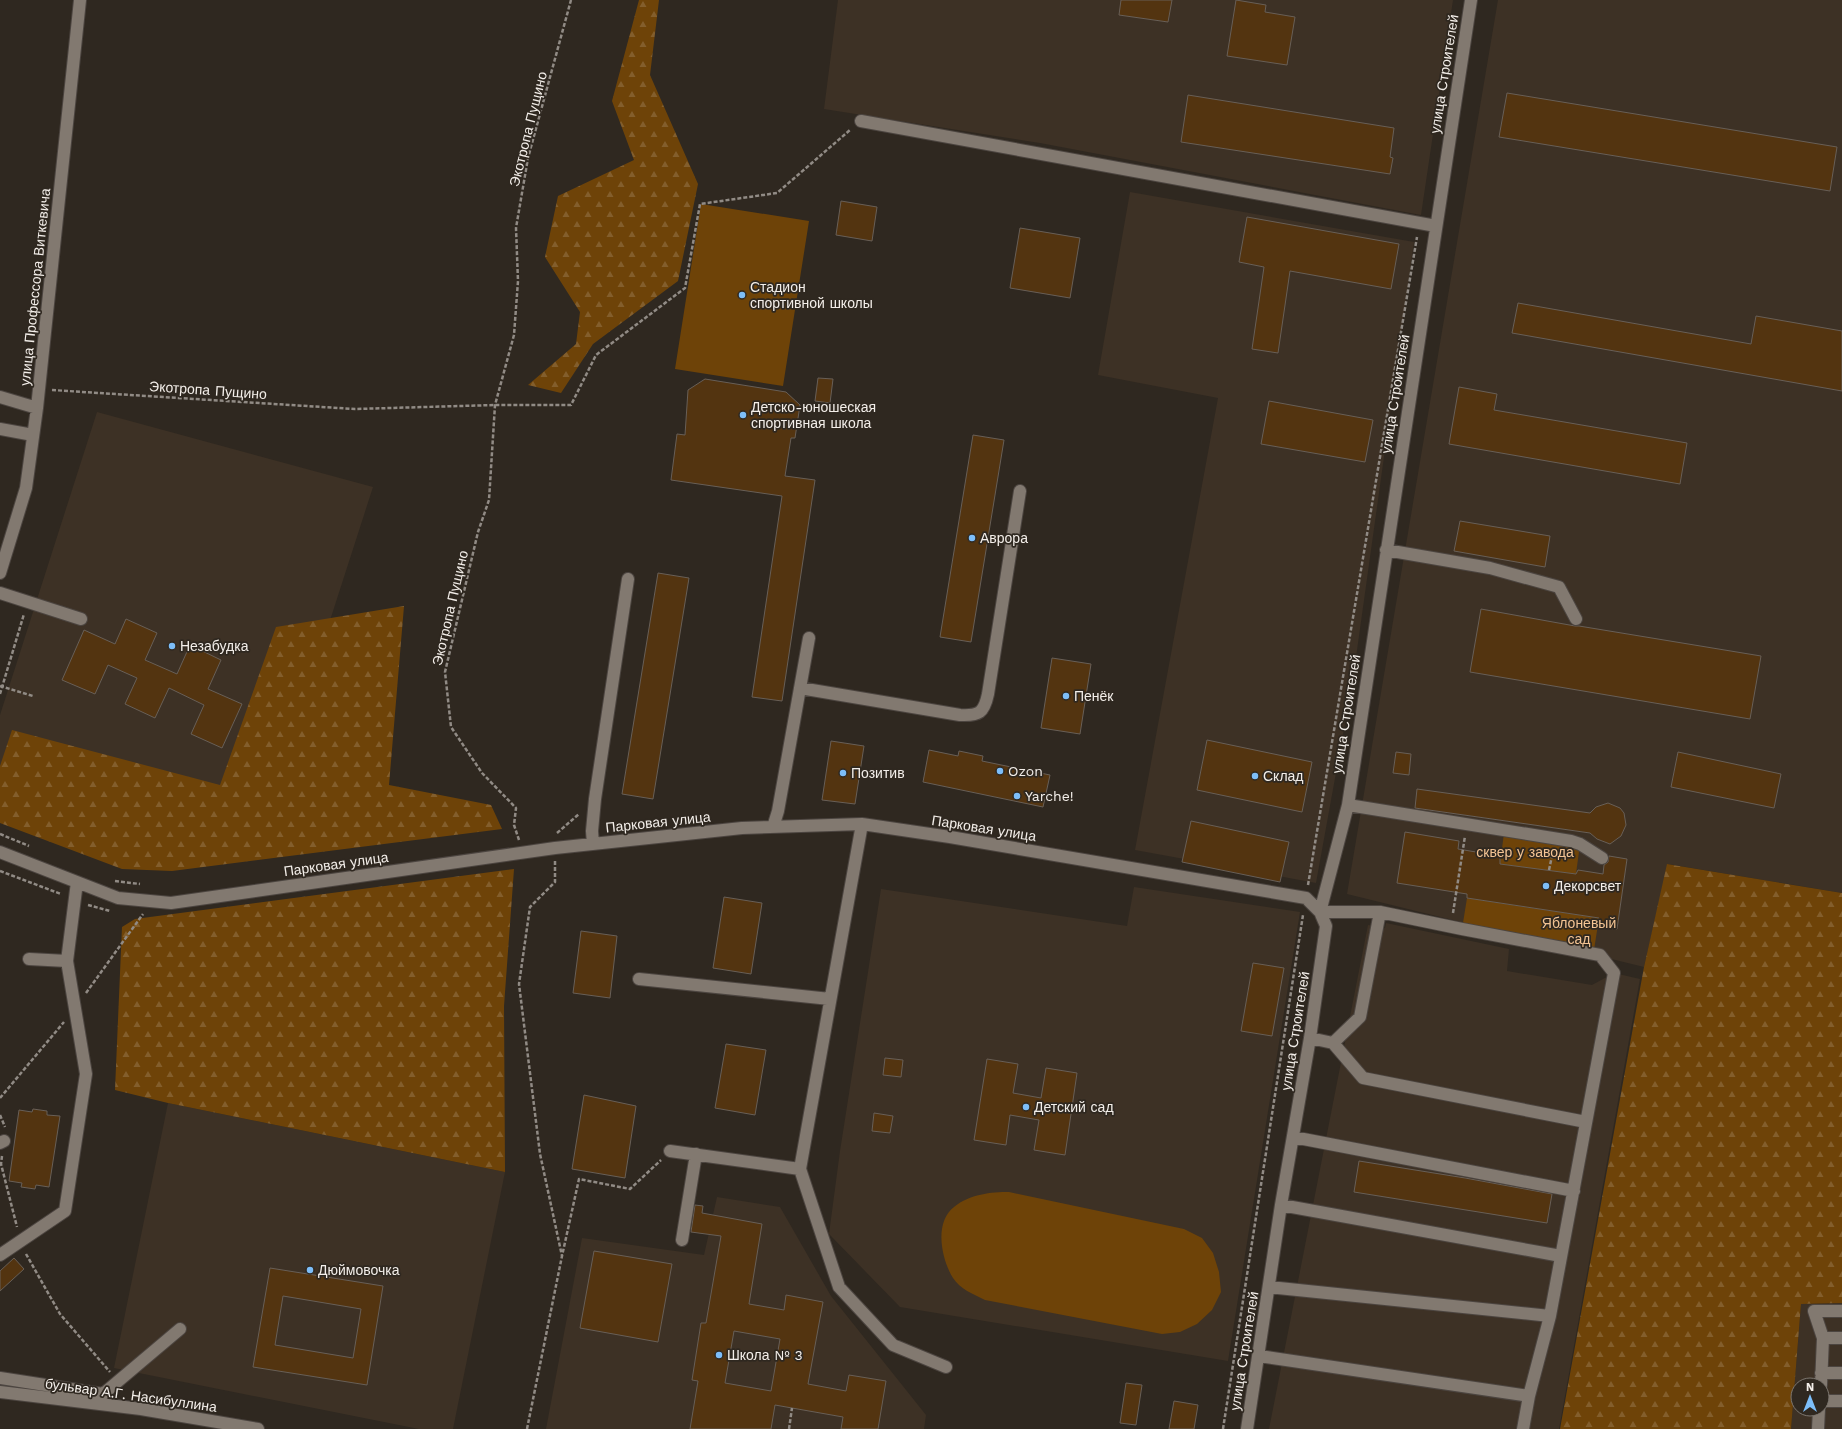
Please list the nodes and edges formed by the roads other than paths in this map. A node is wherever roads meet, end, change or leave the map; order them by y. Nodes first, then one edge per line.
1 (80, 0) edge
2 (1471, 0) edge
3 (861, 121) road end
4 (1436, 226) junction
5 (0, 397) edge
6 (37, 408) junction
7 (0, 429) edge
8 (33, 435) junction
9 (1020, 492) dead end
10 (1386, 550) junction
11 (0, 573) edge
12 (628, 579) dead end
13 (0, 593) edge
14 (81, 619) dead end
15 (1576, 619) dead end
16 (809, 638) dead end
17 (800, 688) junction
18 (1348, 805) junction
19 (862, 824) junction
20 (773, 827) junction
21 (593, 844) junction
22 (0, 852) edge
23 (1602, 858) dead end
24 (77, 882) junction
25 (1320, 912) junction
26 (1380, 912) junction
27 (29, 959) dead end
28 (67, 961) junction
29 (639, 979) dead end
30 (830, 999) junction
31 (1310, 1038) junction
32 (1333, 1043) junction
33 (1586, 1122) junction
34 (1293, 1137) junction
35 (670, 1151) road end
36 (696, 1154) junction
37 (800, 1169) junction
38 (1574, 1191) junction
39 (1281, 1205) junction
40 (682, 1240) dead end
41 (0, 1255) edge
42 (1561, 1256) junction
43 (1269, 1287) junction
44 (1842, 1311) edge
45 (1550, 1316) junction
46 (180, 1329) dead end
47 (1823, 1338) junction
48 (1842, 1338) edge
49 (1259, 1356) junction
50 (946, 1367) dead end
51 (1842, 1373) edge
52 (1821, 1377) edge
53 (1828, 1377) edge
54 (0, 1378) edge
55 (0, 1392) edge
56 (1529, 1396) junction
57 (1830, 1401) edge
58 (1842, 1401) edge
59 (1819, 1417) edge
60 (1251, 1428) edge
61 (258, 1429) edge
62 (1523, 1429) edge
63 (1818, 1429) edge

1 - 6 street, улица Профессора Виткевича
2 - 4 street, улица Строителей
3 - 4 street
4 - 10 street, улица Строителей
5 - 6 street
6 - 8 street, улица Профессора Виткевича
7 - 8 street
8 - 11 street, улица Профессора Виткевича
9 - 17 street
10 - 15 street
10 - 18 street, улица Строителей
12 - 21 street
13 - 14 street
16 - 17 street
17 - 20 street
18 - 23 street
18 - 25 street, улица Строителей
19 - 20 street, Парковая улица
19 - 25 street, Парковая улица
19 - 30 street
20 - 21 street, Парковая улица
21 - 24 street, Парковая улица
22 - 24 street, Парковая улица
24 - 28 street
25 - 26 street
25 - 31 street, улица Строителей
26 - 32 street
26 - 33 street
27 - 28 street
28 - 41 street
29 - 30 street
30 - 37 street
31 - 32 street
31 - 34 street, улица Строителей
32 - 33 street
33 - 38 street
34 - 38 street
34 - 39 street, улица Строителей
35 - 36 street
36 - 37 street
36 - 40 street
37 - 50 street
38 - 42 street
39 - 42 street
39 - 43 street, улица Строителей
42 - 45 street
43 - 45 street
43 - 49 street, улица Строителей
44 - 47 street
45 - 56 street
46 - 54 street
47 - 48 street
47 - 52 street
49 - 56 street
49 - 60 street, улица Строителей
51 - 53 street
55 - 61 street, бульвар А.Г. Насибуллина
56 - 62 street
57 - 58 street
59 - 63 street

